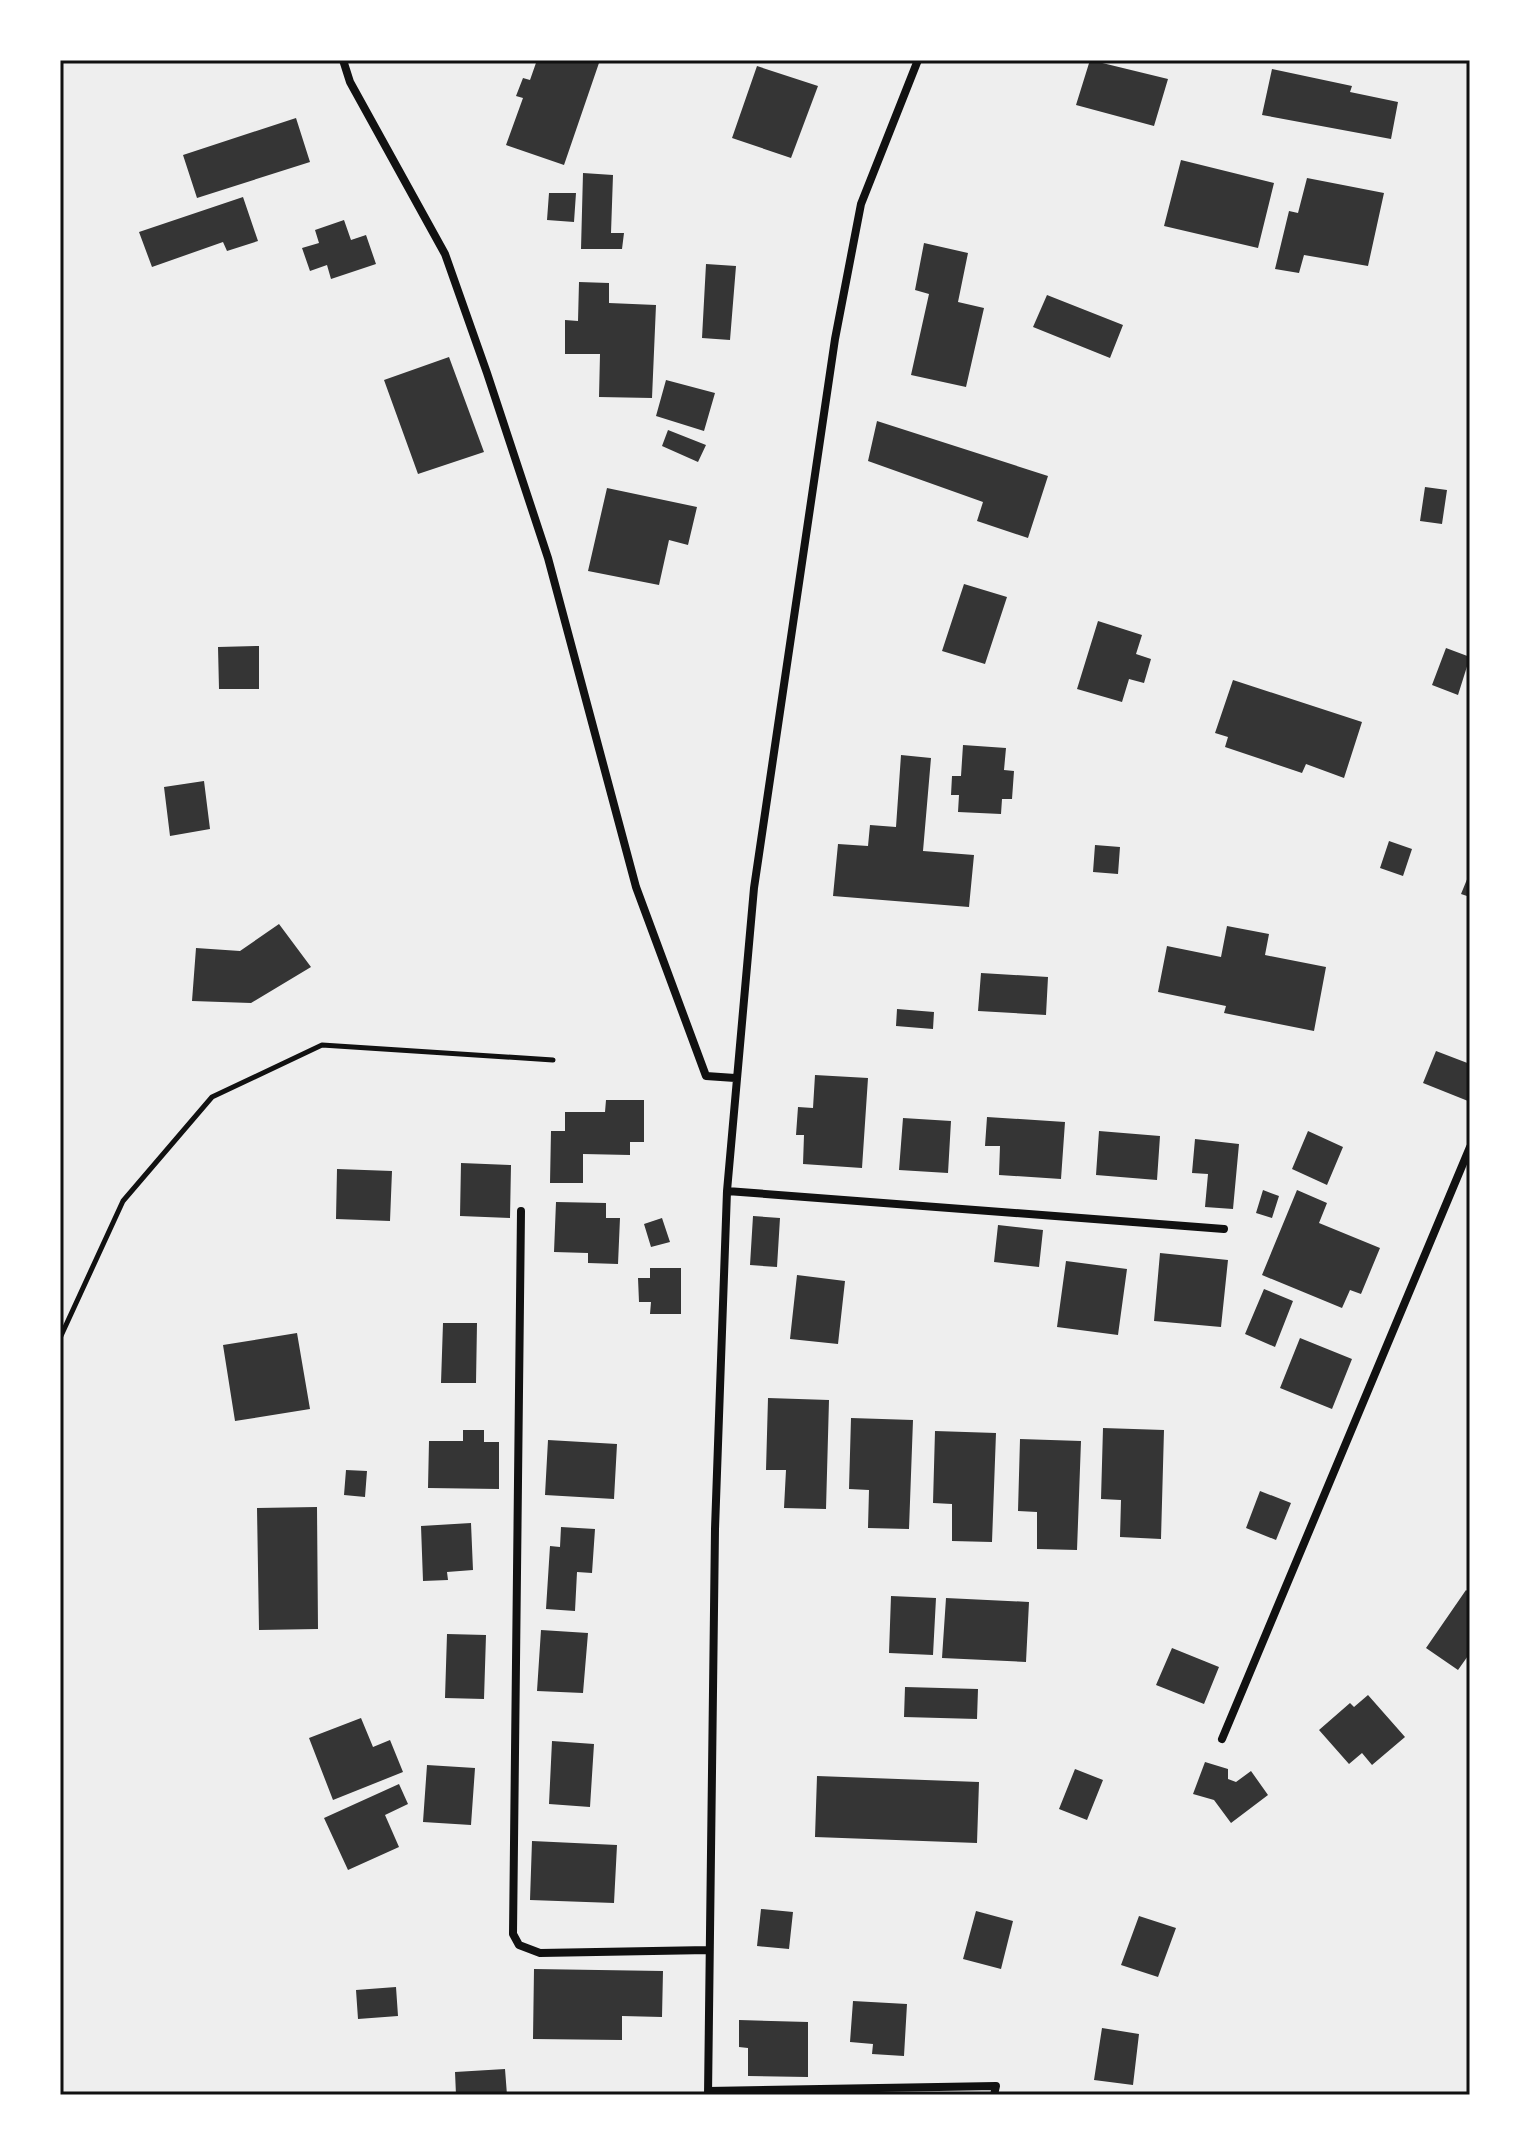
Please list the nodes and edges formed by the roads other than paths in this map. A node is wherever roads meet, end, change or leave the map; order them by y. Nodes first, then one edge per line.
1 (343, 60) edge
2 (918, 60) edge
3 (735, 1078) junction
4 (1470, 1147) edge
5 (727, 1191) junction
6 (521, 1211) dead end
7 (1224, 1229) dead end
8 (1222, 1739) dead end
9 (709, 1950) junction
10 (708, 2093) edge
11 (994, 2095) edge

1 - 3 street
2 - 3 street
3 - 5 street
4 - 8 street
5 - 7 street
5 - 9 street
6 - 9 street
9 - 10 street
10 - 11 street

